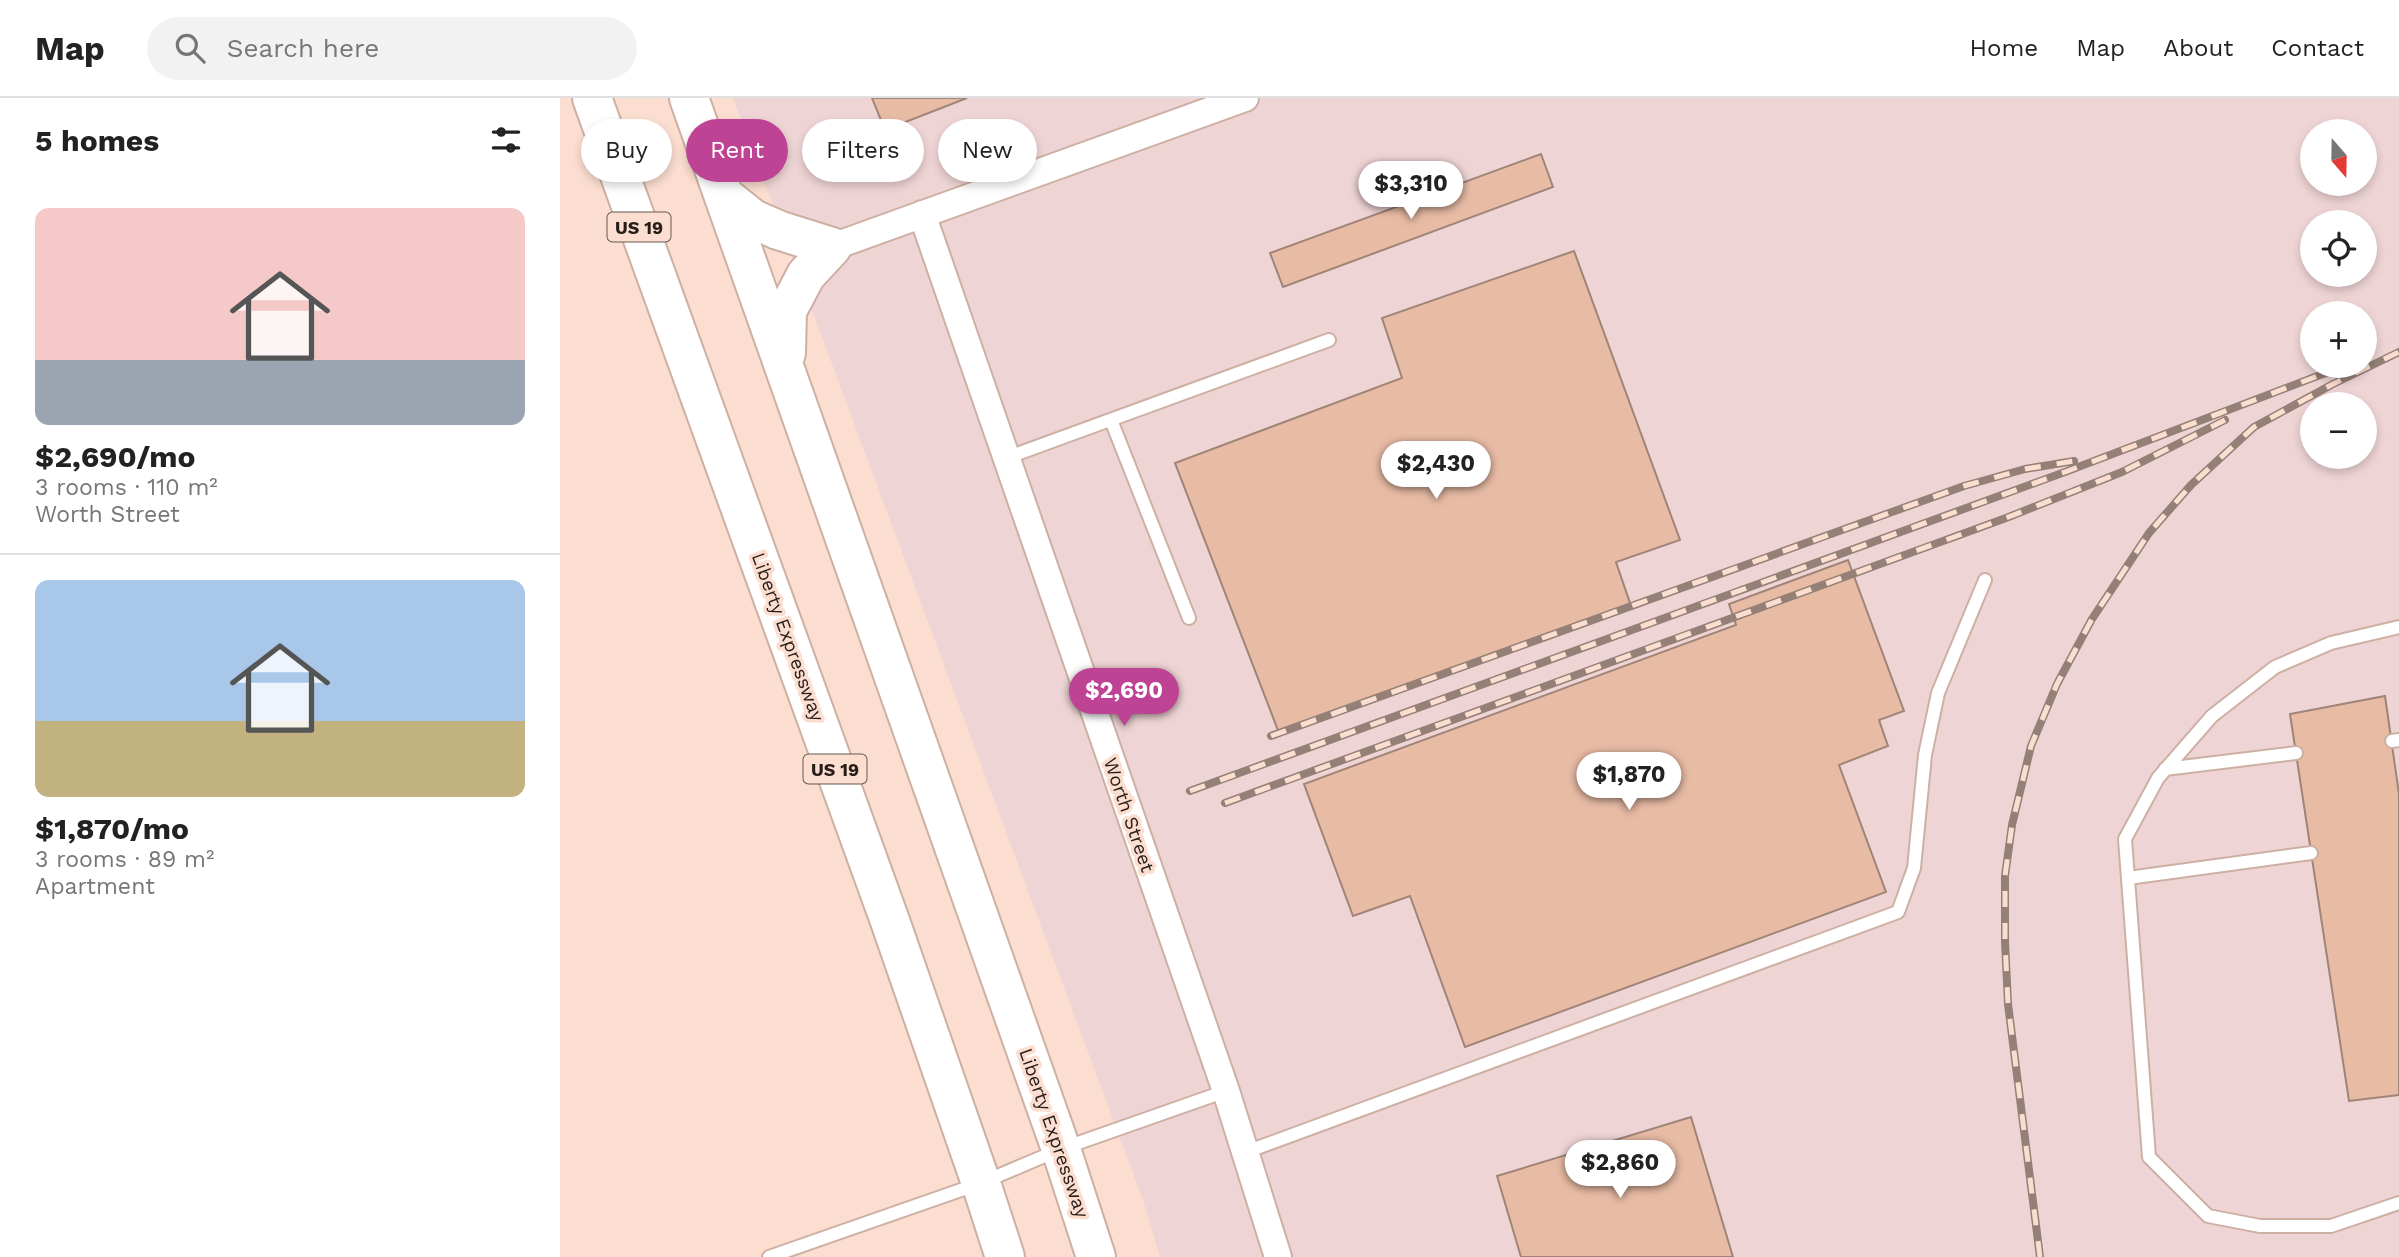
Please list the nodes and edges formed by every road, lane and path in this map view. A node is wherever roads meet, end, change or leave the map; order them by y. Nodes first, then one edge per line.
1 (592, 98) edge
2 (689, 98) edge
3 (1245, 98) edge
4 (724, 196) junction
5 (922, 214) junction
6 (832, 247) junction
7 (1329, 340) dead end
8 (786, 369) junction
9 (1111, 420) junction
10 (1006, 458) junction
11 (1985, 580) dead end
12 (1189, 618) dead end
13 (2399, 627) edge
14 (2296, 753) dead end
15 (2165, 769) junction
16 (2311, 853) dead end
17 (2128, 878) junction
18 (1226, 1091) junction
19 (1061, 1149) junction
20 (1246, 1152) junction
21 (981, 1183) junction
22 (2399, 1203) edge
23 (769, 1257) edge
24 (1005, 1257) edge
25 (1096, 1257) edge
26 (1279, 1257) edge

1 - 21 highway, Liberty Expressway / US 19
2 - 4 highway, Liberty Expressway
3 - 5 street
4 - 6 highway
4 - 8 highway, Liberty Expressway
5 - 6 street
5 - 10 street, Worth Street
6 - 8 highway
7 - 9 lane
8 - 19 highway, Liberty Expressway
9 - 10 lane
9 - 12 lane
10 - 18 street, Worth Street
11 - 20 lane
13 - 15 lane
14 - 15 lane
15 - 17 lane
16 - 17 lane
17 - 22 lane
18 - 19 lane
18 - 20 street, Worth Street
19 - 21 lane
19 - 25 highway, Liberty Expressway
20 - 26 street, Worth Street
21 - 23 lane
21 - 24 highway, Liberty Expressway / US 19

